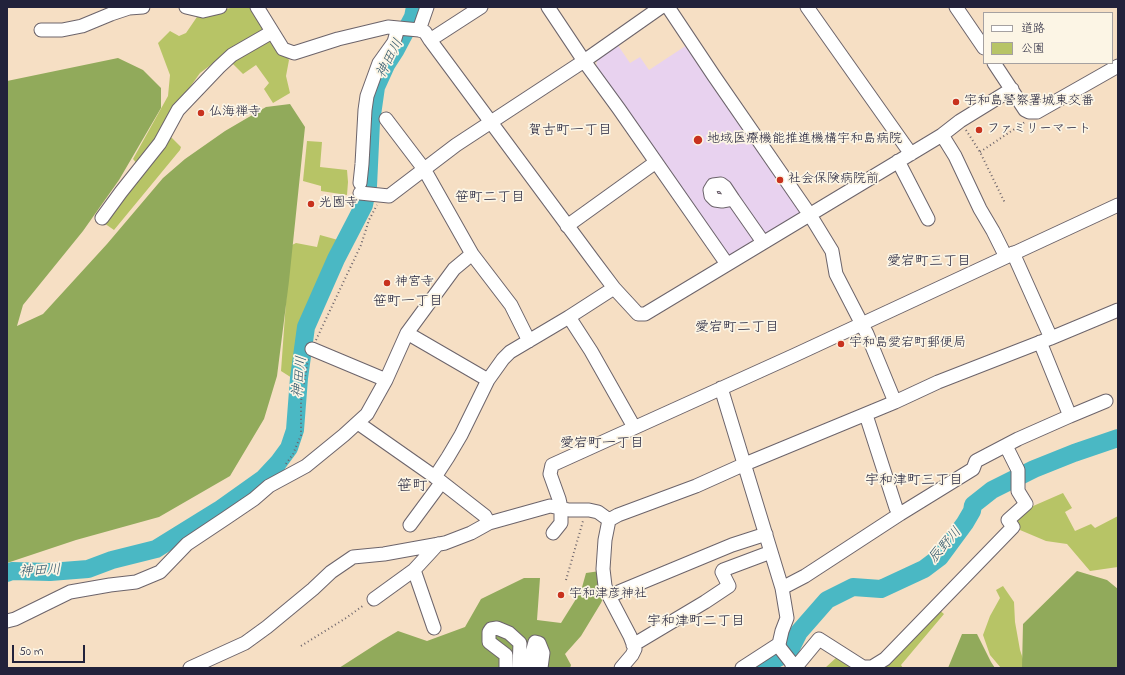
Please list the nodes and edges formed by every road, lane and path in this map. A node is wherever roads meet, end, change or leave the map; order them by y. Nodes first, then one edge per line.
1 (144, 7) edge
2 (186, 7) edge
3 (220, 7) edge
4 (257, 7) edge
5 (426, 7) edge
6 (481, 7) edge
7 (548, 7) edge
8 (661, 7) edge
9 (668, 7) edge
10 (807, 7) edge
11 (956, 7) edge
12 (409, 29) junction
13 (41, 30) dead end
14 (272, 32) junction
15 (430, 40) junction
16 (983, 47) edge
17 (584, 61) junction
18 (995, 64) edge
19 (1118, 66) edge
20 (1012, 89) junction
21 (1037, 112) junction
22 (386, 119) dead end
23 (960, 121) junction
24 (490, 122) junction
25 (942, 135) junction
26 (980, 152) junction
27 (910, 154) junction
28 (898, 161) junction
29 (656, 162) junction
30 (424, 169) junction
31 (377, 194) junction
32 (733, 199) dead end
33 (1005, 203) dead end
34 (1118, 205) edge
35 (810, 214) junction
36 (102, 218) dead end
37 (928, 219) dead end
38 (567, 226) junction
39 (763, 242) junction
40 (472, 254) junction
41 (1010, 255) junction
42 (727, 264) junction
43 (614, 288) junction
44 (1118, 310) edge
45 (569, 317) junction
46 (861, 324) junction
47 (407, 333) junction
48 (1046, 340) junction
49 (529, 341) junction
50 (312, 349) junction
51 (386, 380) junction
52 (488, 380) junction
53 (721, 388) junction
54 (1106, 401) dead end
55 (896, 402) junction
56 (866, 414) junction
57 (1070, 416) junction
58 (358, 423) junction
59 (634, 427) junction
60 (1006, 446) junction
61 (745, 464) junction
62 (284, 467) dead end
63 (438, 480) junction
64 (561, 508) junction
65 (587, 510) junction
66 (900, 514) junction
67 (609, 520) junction
68 (489, 523) junction
69 (410, 525) dead end
70 (553, 533) dead end
71 (766, 534) junction
72 (438, 544) junction
73 (772, 552) junction
74 (414, 570) junction
75 (566, 580) dead end
76 (782, 588) junction
77 (609, 596) junction
78 (374, 599) joint
79 (7, 621) edge
80 (434, 628) dead end
81 (633, 645) junction
82 (301, 646) dead end
83 (780, 646) junction
84 (793, 666) edge
85 (190, 668) edge
86 (506, 668) edge
87 (519, 668) edge
88 (528, 668) edge
89 (542, 668) edge
90 (621, 668) edge
91 (742, 668) edge

1 - 13 street
2 - 3 street
4 - 14 street
5 - 12 street
6 - 15 street
7 - 17 street
8 - 17 street
9 - 35 street
10 - 27 street
11 - 16 street
12 - 14 street
12 - 15 street
12 - 31 street
14 - 36 street
15 - 24 street
17 - 24 street
17 - 29 street
18 - 20 street
19 - 21 street
20 - 21 street
20 - 23 street
21 - 26 path
22 - 30 street
23 - 25 street
23 - 26 path
24 - 30 street
24 - 38 street
25 - 27 street
25 - 41 street
26 - 33 path
27 - 28 street
28 - 35 street
28 - 37 street
29 - 38 street
29 - 42 street
30 - 31 street
30 - 40 street
31 - 50 path
32 - 39 street
34 - 41 street
35 - 39 street
35 - 46 street
38 - 43 street
39 - 42 street
40 - 47 street
40 - 49 street
41 - 46 street
41 - 48 street
42 - 43 street
43 - 45 street
44 - 48 street
45 - 49 street
45 - 59 street
46 - 53 street
46 - 55 street
47 - 51 street
47 - 52 street
48 - 55 street
48 - 57 street
49 - 52 street
50 - 51 street
50 - 62 path
51 - 58 street
52 - 63 street
53 - 59 street
53 - 61 street
54 - 57 street
55 - 56 street
56 - 61 street
56 - 66 street
57 - 60 street
58 - 63 street
58 - 79 street
59 - 64 street
60 - 66 street
60 - 84 street
61 - 67 street
61 - 71 street
63 - 68 street
63 - 69 street
64 - 65 street
64 - 68 street
64 - 70 street
65 - 67 street
65 - 75 path
66 - 76 street
67 - 77 street
68 - 72 street
71 - 73 street
71 - 77 street
72 - 74 street
72 - 85 street
73 - 76 street
73 - 81 street
74 - 78 street
74 - 80 street
76 - 83 street
77 - 81 street
78 - 82 path
81 - 90 street
83 - 84 street
83 - 91 street
86 - 87 street
88 - 89 street

